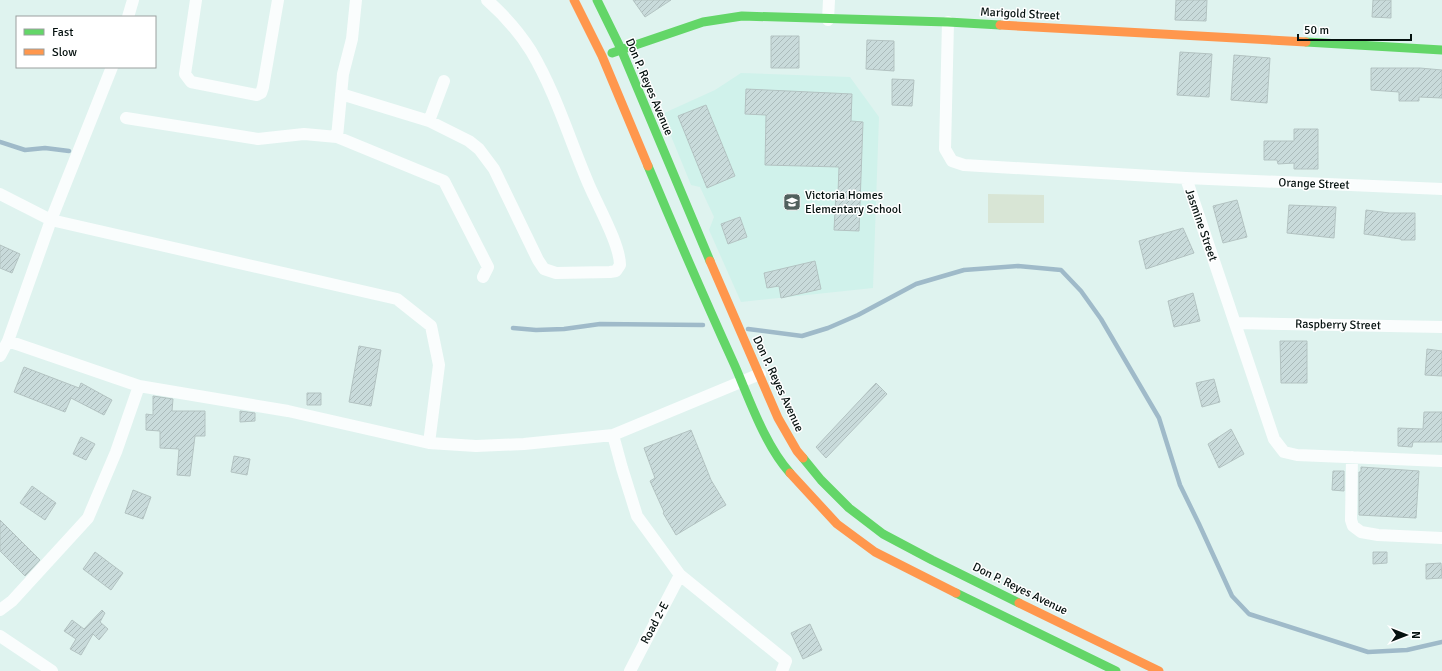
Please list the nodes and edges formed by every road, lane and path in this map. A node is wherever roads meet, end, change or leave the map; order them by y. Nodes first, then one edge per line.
1 (133, 0) edge
2 (196, 0) edge
3 (278, 0) edge
4 (356, 0) edge
5 (488, 0) edge
6 (574, 0) edge
7 (597, 0) edge
8 (829, 0) edge
9 (128, 16) edge
10 (828, 20) junction
11 (948, 22) junction
12 (621, 49) junction
13 (1442, 50) edge
14 (602, 56) junction
15 (112, 68) edge
16 (444, 81) dead end
17 (341, 94) junction
18 (126, 118) dead end
19 (429, 121) junction
20 (337, 137) junction
21 (1186, 178) junction
22 (1442, 189) edge
23 (0, 194) edge
24 (52, 220) junction
25 (483, 277) dead end
26 (1235, 323) junction
27 (1442, 327) edge
28 (8, 341) junction
29 (0, 356) edge
30 (760, 374) junction
31 (742, 382) junction
32 (139, 386) junction
33 (613, 435) junction
34 (429, 443) junction
35 (1352, 457) junction
36 (1442, 461) edge
37 (1442, 538) edge
38 (680, 575) junction
39 (0, 610) edge
40 (0, 636) edge
41 (784, 666) edge
42 (52, 671) edge
43 (630, 671) edge
44 (1116, 671) edge
45 (1159, 671) edge

1 - 9 street
2 - 3 street
4 - 17 street
5 - 19 street
6 - 14 street
7 - 12 street, Don P. Reyes Avenue
8 - 10 street
10 - 11 street, Marigold Street
10 - 12 street, Marigold Street
11 - 13 street, Marigold Street
11 - 21 street, Jasmine Street
12 - 14 street, Marigold Street
12 - 30 street, Don P. Reyes Avenue
14 - 31 street
15 - 24 street
16 - 19 street
17 - 19 street
17 - 20 street
18 - 20 street
20 - 25 street
21 - 22 street, Orange Street
21 - 26 street, Jasmine Street
23 - 24 street
24 - 28 street
24 - 34 street
26 - 27 street, Raspberry Street
26 - 35 street, Jasmine Street
28 - 29 street
28 - 32 street
30 - 31 street
30 - 45 street, Don P. Reyes Avenue
31 - 33 street
31 - 44 street
32 - 34 street
32 - 39 street
33 - 34 street
33 - 38 street
35 - 36 street, Jasmine Street
35 - 37 street
38 - 41 street
38 - 43 street, Road 2-E
40 - 42 street

